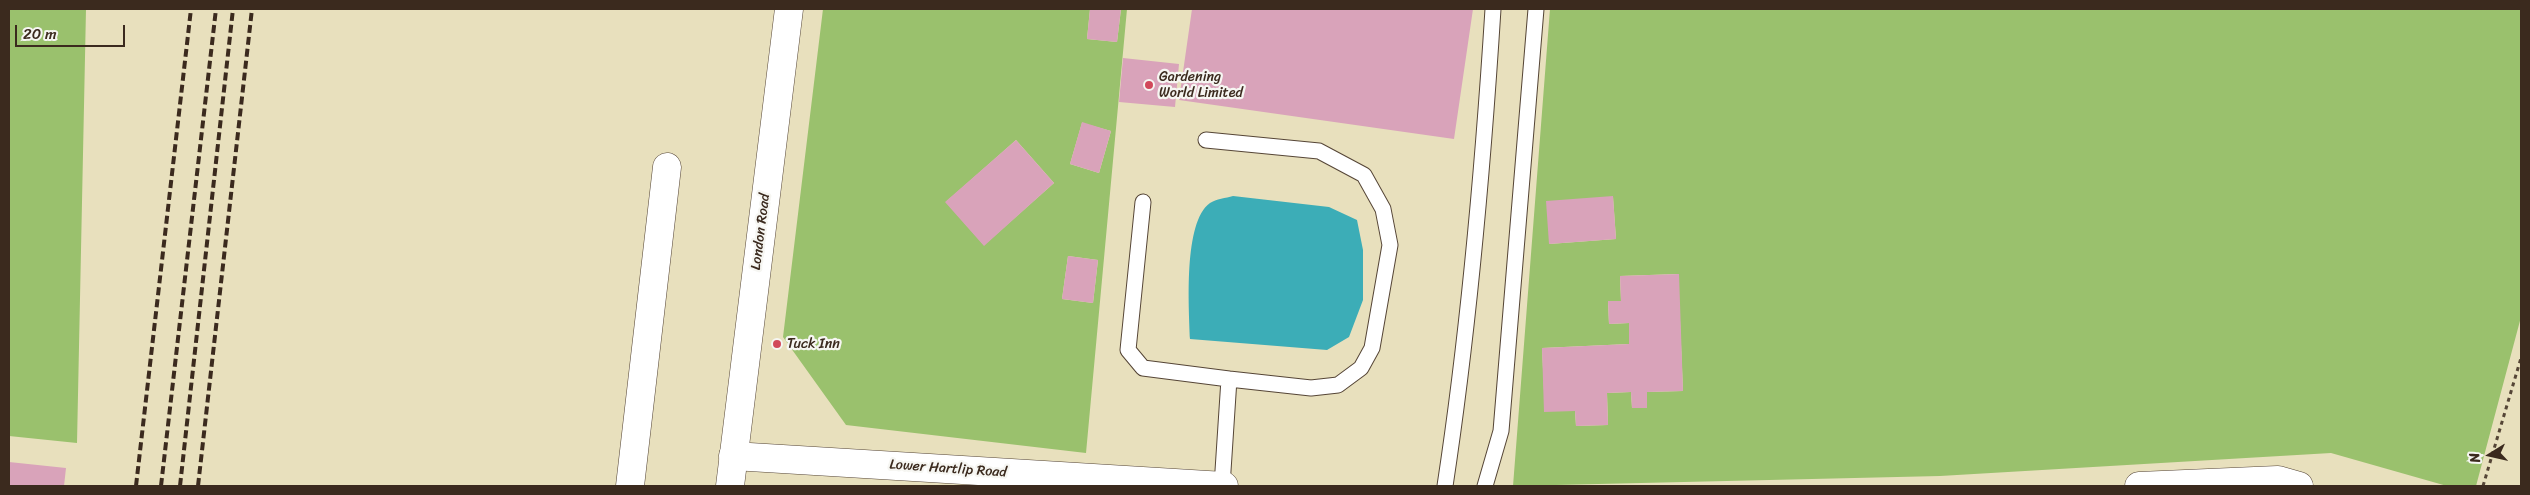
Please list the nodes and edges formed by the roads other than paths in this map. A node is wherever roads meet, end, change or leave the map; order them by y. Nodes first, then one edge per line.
1 (789, 9) edge
2 (1493, 9) edge
3 (1536, 9) edge
4 (1206, 140) dead end
5 (667, 167) dead end
6 (1143, 202) dead end
7 (1229, 379) junction
8 (733, 456) junction
9 (630, 486) edge
10 (730, 486) edge
11 (1223, 486) edge
12 (1445, 486) edge
13 (1485, 486) edge
14 (2139, 486) edge
15 (2299, 486) edge

1 - 8 street, London Road
2 - 12 lane
3 - 13 lane
4 - 7 lane
5 - 9 street
6 - 7 lane
7 - 11 lane
8 - 10 street, London Road
8 - 11 street, Lower Hartlip Road
14 - 15 street

